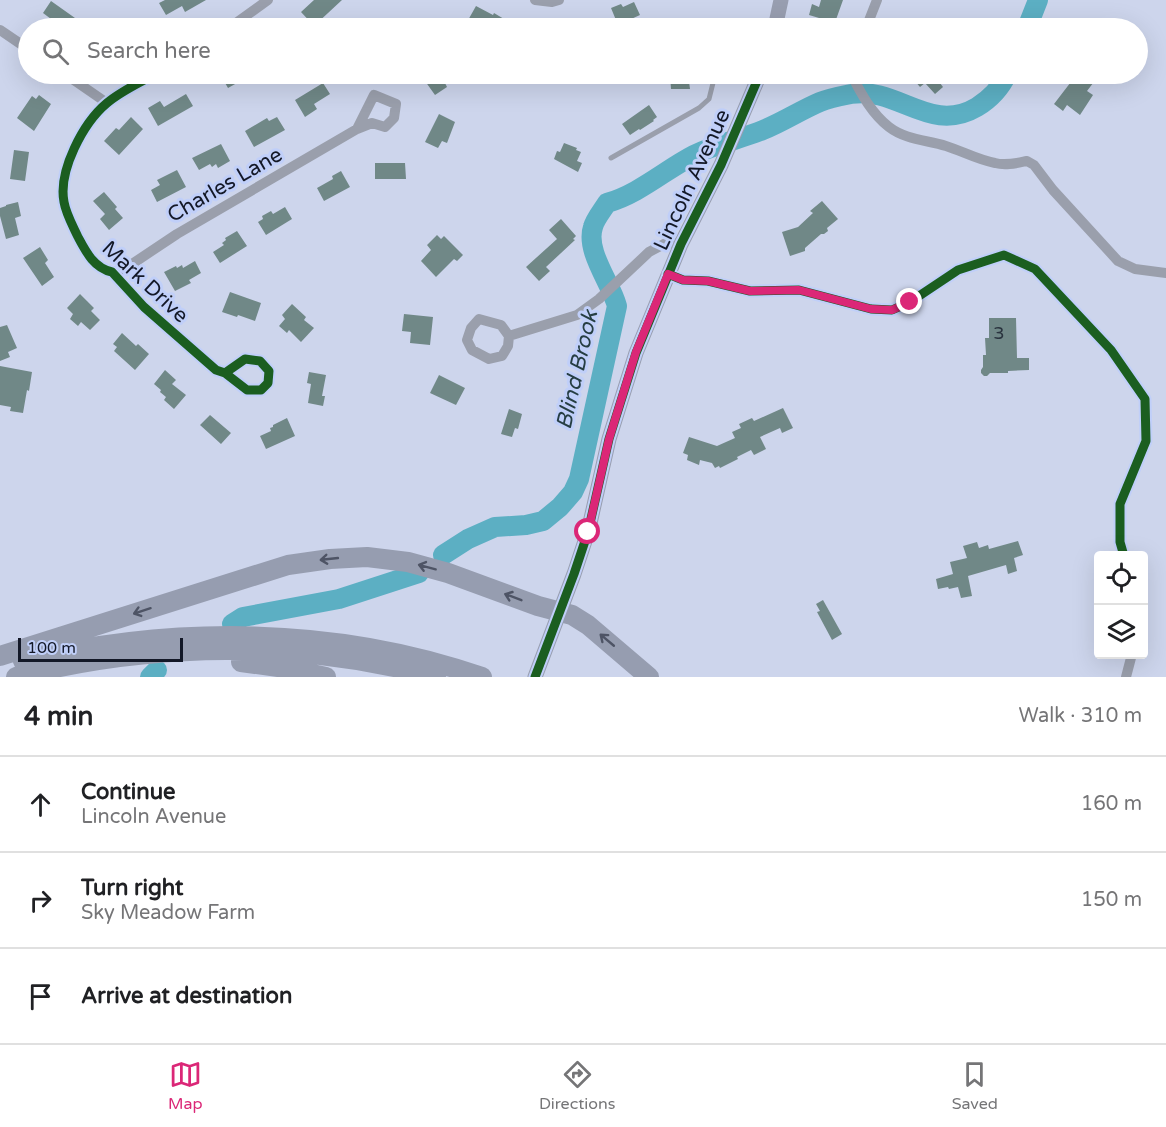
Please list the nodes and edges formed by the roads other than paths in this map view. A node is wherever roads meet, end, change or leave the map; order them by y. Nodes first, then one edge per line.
1 (246, 0) edge
2 (268, 0) edge
3 (535, 0) edge
4 (559, 0) edge
5 (781, 0) edge
6 (877, 0) edge
7 (257, 8) junction
8 (243, 18) edge
9 (777, 18) edge
10 (870, 18) edge
11 (0, 30) edge
12 (18, 42) edge
13 (79, 84) edge
14 (138, 84) edge
15 (713, 84) edge
16 (756, 84) edge
17 (858, 84) edge
18 (107, 103) junction
19 (357, 129) dead end
20 (611, 158) dead end
21 (681, 244) junction
22 (112, 272) junction
23 (1166, 273) edge
24 (668, 274) junction
25 (509, 336) dead end
26 (225, 373) dead end
27 (1123, 551) edge
28 (560, 611) junction
29 (0, 656) edge
30 (1131, 659) edge
31 (82, 663) junction
32 (0, 667) edge
33 (16, 677) edge
34 (326, 677) edge
35 (436, 677) edge
36 (482, 677) edge
37 (535, 677) edge
38 (649, 677) edge
39 (1126, 677) edge

1 - 7 street
2 - 7 street
3 - 4 street
5 - 9 street
6 - 10 street
7 - 8 street
11 - 12 street
13 - 18 street
14 - 18 street, Mark Drive
15 - 20 lane
16 - 21 street, Lincoln Avenue
17 - 23 street
18 - 22 street, Mark Drive
19 - 22 street, Charles Lane
21 - 24 street, Lincoln Avenue
21 - 25 street
22 - 26 street, Mark Drive
24 - 27 street
24 - 28 street, Lincoln Avenue
28 -> 29 highway
28 - 37 street, Lincoln Avenue
38 -> 28 highway
30 - 39 street
31 - 33 highway
31 - 34 highway
31 - 35 highway
32 - 36 highway

